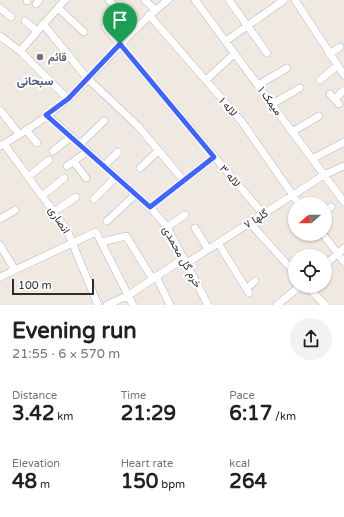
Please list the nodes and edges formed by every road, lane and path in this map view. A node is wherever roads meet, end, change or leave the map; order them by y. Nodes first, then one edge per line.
1 (63, 0) edge
2 (145, 0) edge
3 (168, 0) edge
4 (196, 0) edge
5 (229, 0) edge
6 (284, 0) edge
7 (295, 0) edge
8 (58, 8) junction
9 (2, 9) edge
10 (152, 13) junction
11 (11, 17) dead end
12 (111, 20) dead end
13 (25, 21) dead end
14 (43, 24) junction
15 (248, 26) junction
16 (37, 31) junction
17 (84, 32) dead end
18 (0, 36) edge
19 (226, 41) junction
20 (120, 44) junction
21 (340, 47) dead end
22 (20, 51) junction
23 (267, 52) dead end
24 (329, 54) junction
25 (233, 55) dead end
26 (337, 66) junction
27 (288, 68) dead end
28 (344, 75) edge
29 (87, 78) junction
30 (206, 80) junction
31 (320, 80) dead end
32 (258, 85) junction
33 (300, 88) dead end
34 (344, 90) edge
35 (68, 99) junction
36 (335, 99) dead end
37 (272, 104) junction
38 (0, 110) edge
39 (46, 115) junction
40 (319, 116) dead end
41 (104, 121) dead end
42 (26, 130) junction
43 (292, 132) junction
44 (19, 134) junction
45 (71, 137) junction
46 (344, 142) edge
47 (37, 143) dead end
48 (80, 144) junction
49 (2, 145) edge
50 (158, 150) junction
51 (53, 151) dead end
52 (88, 151) junction
53 (118, 152) dead end
54 (214, 157) junction
55 (312, 159) junction
56 (49, 160) dead end
57 (104, 166) junction
58 (344, 166) edge
59 (140, 168) dead end
60 (324, 175) junction
61 (28, 177) junction
62 (116, 177) junction
63 (64, 178) dead end
64 (86, 178) dead end
65 (184, 181) junction
66 (136, 194) junction
67 (42, 196) junction
68 (293, 196) junction
69 (76, 197) dead end
70 (94, 200) dead end
71 (344, 202) edge
72 (150, 207) junction
73 (15, 210) dead end
74 (54, 212) junction
75 (263, 214) junction
76 (185, 215) dead end
77 (0, 219) edge
78 (107, 221) dead end
79 (250, 223) junction
80 (167, 227) junction
81 (195, 228) dead end
82 (328, 241) edge
83 (102, 242) junction
84 (73, 243) junction
85 (218, 243) junction
86 (0, 246) edge
87 (344, 248) edge
88 (208, 249) junction
89 (338, 254) junction
90 (332, 259) edge
91 (186, 261) junction
92 (344, 262) edge
93 (288, 265) edge
94 (15, 270) junction
95 (0, 277) edge
96 (154, 277) junction
97 (255, 281) dead end
98 (291, 293) edge
99 (314, 293) edge
100 (129, 295) junction
101 (285, 298) junction
102 (98, 305) edge
103 (107, 305) edge
104 (133, 305) edge
105 (170, 305) edge
106 (208, 305) edge
107 (278, 305) edge
108 (291, 305) edge
109 (325, 305) edge

1 - 8 street
2 - 10 street, لاله ۱
3 - 10 street
4 - 19 street, میمک ۱
5 - 15 street
6 - 15 street
7 - 24 street
8 - 14 street
8 - 17 street
9 - 11 street
10 - 20 street
10 - 30 street, لاله ۱
12 - 20 street, لاله ۳
13 - 16 street
14 - 16 street
14 - 29 street
15 - 19 street
15 - 23 street
16 - 22 street
18 - 22 street
19 - 32 street, میمک ۱
20 - 29 street
20 - 54 street, لاله ۳
21 - 24 street
22 - 35 street
24 - 26 street
25 - 30 street
26 - 28 street
26 - 31 street
27 - 32 street
29 - 35 street
29 - 50 street
30 - 68 street, لاله ۱
32 - 37 street, میمک ۱
33 - 37 street
34 - 36 street
35 - 39 street
37 - 43 street, میمک ۱
38 - 44 street
39 - 42 street
39 - 45 street, خرم گل محمدی
40 - 43 street
41 - 48 street
42 - 44 street
42 - 47 street
43 - 55 street, میمک ۱
44 - 49 street
45 - 48 street, خرم گل محمدی
45 - 51 street
46 - 55 street
48 - 52 street, خرم گل محمدی
49 - 61 street, انصاری
50 - 59 street
50 - 65 street
52 - 57 street, خرم گل محمدی
52 - 64 street
53 - 57 street
54 - 65 street
54 - 75 street, لاله ۳
55 - 60 street, میمک ۱
56 - 61 street
57 - 62 street, خرم گل محمدی
58 - 60 street, گلها ۷
60 - 68 street, گلها ۷
60 - 71 street, میمک ۱
61 - 67 street, انصاری
62 - 66 street, خرم گل محمدی
62 - 70 street
63 - 67 street
65 - 72 street
66 - 72 street, خرم گل محمدی
66 - 78 street
67 - 74 street, انصاری
68 - 75 street, گلها ۷
69 - 74 street
72 - 80 street, خرم گل محمدی
73 - 77 street
74 - 84 street, انصاری
75 - 79 street, گلها ۷
76 - 80 street
79 - 85 street, گلها ۷
79 - 93 street
80 - 91 street, خرم گل محمدی
81 - 88 street
82 - 89 street
83 - 84 street
83 - 96 street
83 - 100 street
84 - 94 street
84 - 102 street, انصاری
85 - 88 street, گلها ۷
85 - 97 street
86 - 94 street
87 - 89 street
88 - 91 street, گلها ۷
89 - 90 street
89 - 92 street
91 - 96 street, گلها ۷
91 - 106 street, خرم گل محمدی
94 - 95 street
96 - 100 street, گلها ۷
96 - 105 street
98 - 101 street
99 - 109 street
100 - 103 street, گلها ۷
100 - 104 street
101 - 107 street
101 - 108 street

